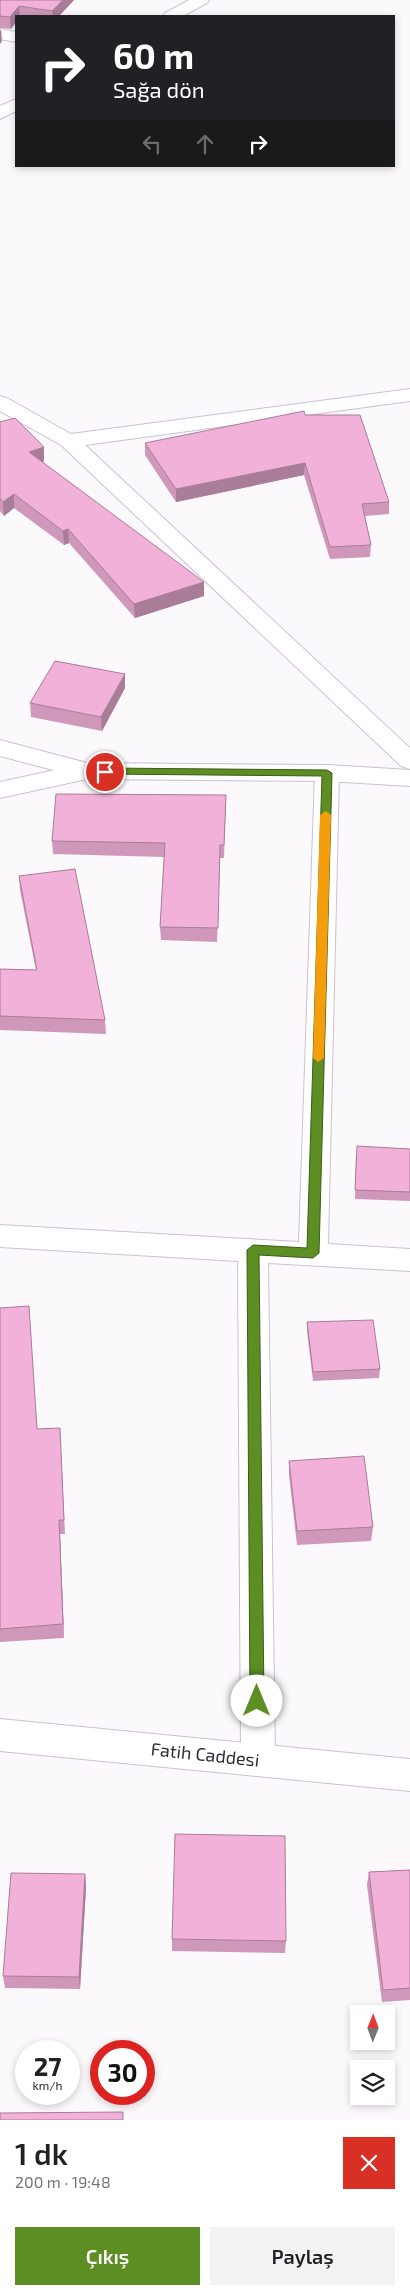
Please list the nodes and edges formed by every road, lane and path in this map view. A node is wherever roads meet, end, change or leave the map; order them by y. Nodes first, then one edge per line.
1 (201, 0) edge
2 (173, 15) edge
3 (0, 34) edge
4 (15, 37) edge
5 (15, 105) edge
6 (0, 114) edge
7 (410, 395) edge
8 (0, 402) edge
9 (68, 441) junction
10 (0, 748) edge
11 (410, 761) edge
12 (87, 771) junction
13 (327, 773) junction
14 (410, 778) edge
15 (2, 794) edge
16 (0, 1236) edge
17 (253, 1250) junction
18 (313, 1253) junction
19 (410, 1260) edge
20 (0, 1735) edge
21 (258, 1760) junction
22 (410, 1775) edge

1 - 2 street
3 - 4 street
5 - 6 street
7 - 9 street
8 - 9 street
9 - 11 street
10 - 12 street
12 - 13 street
12 - 15 street
13 - 14 street
13 - 18 street
16 - 17 street
17 - 18 street
17 - 21 street
18 - 19 street
20 - 21 street, Fatih Caddesi
21 - 22 street, Fatih Caddesi

